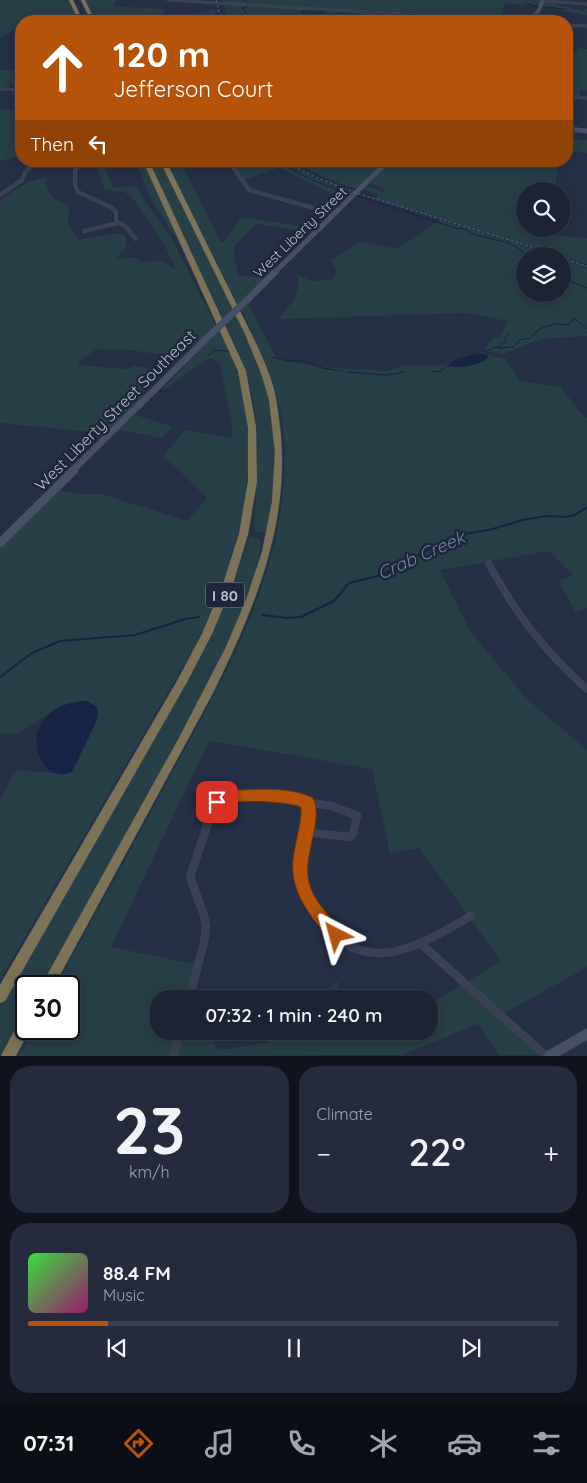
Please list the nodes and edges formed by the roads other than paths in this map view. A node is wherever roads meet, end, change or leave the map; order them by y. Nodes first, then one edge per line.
1 (71, 0) edge
2 (83, 0) edge
3 (168, 0) edge
4 (543, 0) edge
5 (587, 4) edge
6 (77, 15) edge
7 (90, 15) edge
8 (414, 15) edge
9 (535, 15) edge
10 (573, 25) edge
11 (587, 26) edge
12 (0, 89) edge
13 (15, 90) edge
14 (576, 97) dead end
15 (587, 98) edge
16 (573, 130) edge
17 (587, 131) edge
18 (30, 167) edge
19 (78, 167) edge
20 (149, 167) edge
21 (166, 167) edge
22 (233, 167) edge
23 (382, 167) edge
24 (0, 195) edge
25 (335, 214) junction
26 (118, 223) junction
27 (84, 231) dead end
28 (136, 239) dead end
29 (249, 298) joint
30 (0, 543) edge
31 (489, 564) dead end
32 (587, 689) edge
33 (302, 800) junction
34 (305, 832) junction
35 (471, 916) dead end
36 (420, 943) junction
37 (52, 975) edge
38 (191, 990) edge
39 (0, 997) edge
40 (587, 1034) edge
41 (17, 1040) edge
42 (177, 1040) edge
43 (8, 1056) edge
44 (173, 1056) edge
45 (547, 1056) edge

1 - 6 highway
2 - 7 highway
3 - 8 street
4 - 5 street
4 - 9 main road
10 - 11 street
12 - 13 street
14 - 15 street
16 - 17 main road
18 - 24 street
19 - 26 street
20 - 39 highway, I 80
21 - 37 highway, I 80
22 - 25 street
23 - 25 main road, West Liberty Street
25 - 29 main road, West Liberty Street
26 - 27 street
26 - 28 street
29 - 30 main road, West Liberty Street Southeast, bridge
31 - 32 street
33 - 34 street
33 - 34 street
33 - 38 street
34 - 36 street
35 - 36 street
36 - 45 street
40 - 45 main road
41 - 43 highway
42 - 44 street

